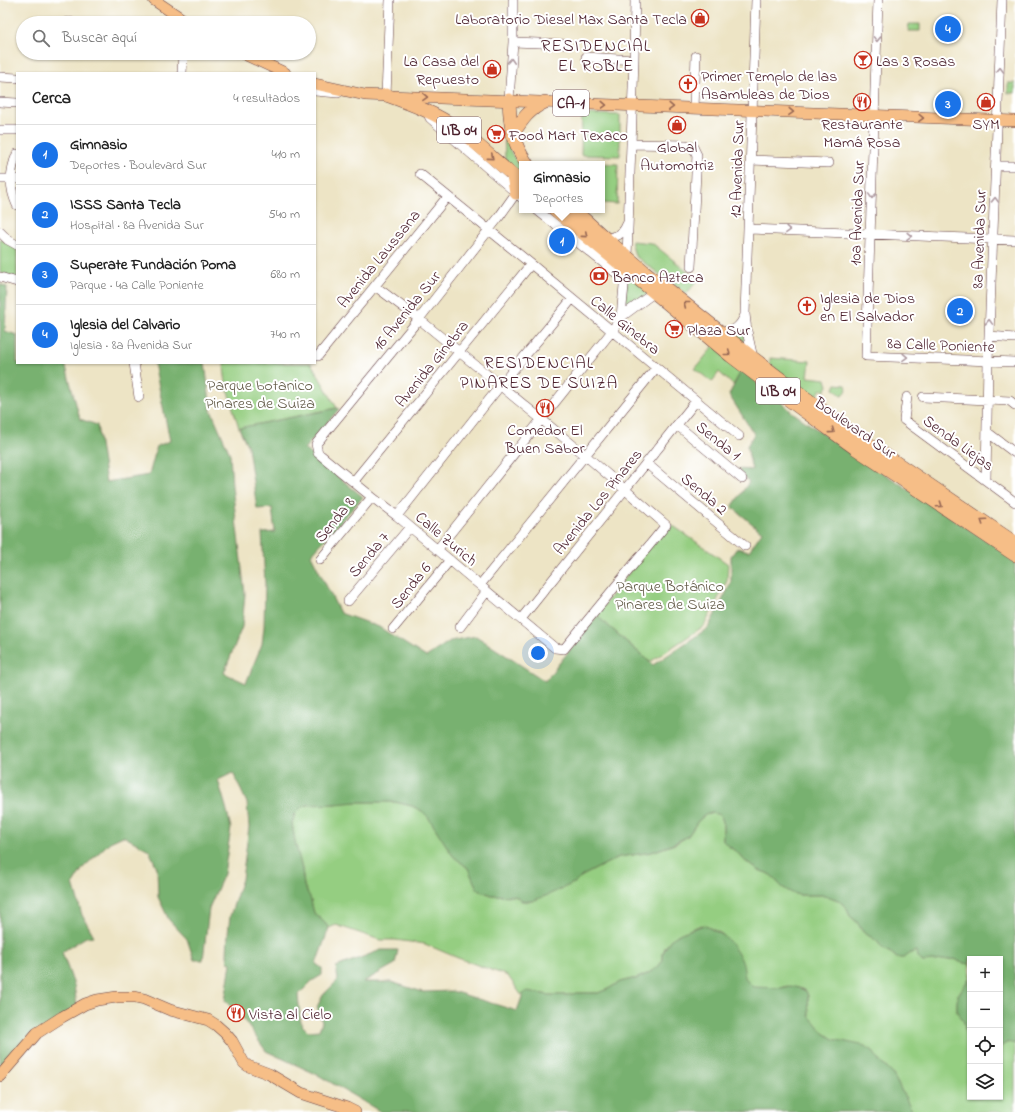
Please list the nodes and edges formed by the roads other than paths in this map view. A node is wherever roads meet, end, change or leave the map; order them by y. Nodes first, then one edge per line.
1 (390, 0) edge
2 (513, 0) edge
3 (635, 0) edge
4 (756, 0) edge
5 (878, 0) edge
6 (1002, 0) edge
7 (156, 1) edge
8 (176, 16) edge
9 (513, 42) junction
10 (565, 44) dead end
11 (696, 56) dead end
12 (586, 57) dead end
13 (183, 60) edge
14 (257, 60) edge
15 (634, 60) junction
16 (182, 72) edge
17 (283, 72) edge
18 (0, 77) edge
19 (16, 78) edge
20 (316, 84) edge
21 (316, 91) edge
22 (365, 95) junction
23 (386, 95) junction
24 (509, 100) junction
25 (0, 102) edge
26 (545, 102) junction
27 (16, 103) edge
28 (632, 106) junction
29 (694, 108) junction
30 (752, 110) junction
31 (428, 112) junction
32 (874, 116) junction
33 (998, 121) junction
34 (1015, 121) edge
35 (0, 130) edge
36 (16, 130) edge
37 (512, 135) junction
38 (631, 144) junction
39 (16, 157) edge
40 (751, 160) junction
41 (525, 161) edge
42 (829, 163) dead end
43 (996, 166) junction
44 (1015, 166) edge
45 (420, 174) dead end
46 (0, 179) edge
47 (14, 179) edge
48 (518, 187) edge
49 (447, 197) junction
50 (16, 202) edge
51 (542, 213) edge
52 (559, 213) edge
53 (577, 213) edge
54 (628, 219) junction
55 (749, 229) junction
56 (489, 230) junction
57 (0, 232) edge
58 (870, 234) junction
59 (605, 238) junction
60 (993, 239) junction
61 (1015, 240) edge
62 (16, 244) edge
63 (531, 264) junction
64 (691, 267) dead end
65 (626, 269) junction
66 (0, 277) edge
67 (16, 282) edge
68 (375, 286) junction
69 (655, 292) junction
70 (572, 299) junction
71 (745, 314) junction
72 (620, 317) junction
73 (418, 319) junction
74 (612, 331) junction
75 (722, 332) junction
76 (989, 336) junction
77 (1015, 338) edge
78 (460, 352) junction
79 (318, 356) dead end
80 (866, 356) joint
81 (753, 358) junction
82 (988, 361) junction
83 (1015, 362) edge
84 (134, 364) edge
85 (656, 368) junction
86 (500, 386) junction
87 (923, 396) dead end
88 (138, 397) dead end
89 (907, 397) dead end
90 (696, 401) junction
91 (987, 401) junction
92 (1015, 405) edge
93 (540, 419) junction
94 (677, 425) junction
95 (987, 432) junction
96 (739, 436) dead end
97 (316, 444) joint
98 (1015, 453) edge
99 (585, 455) junction
100 (646, 463) junction
101 (742, 479) dead end
102 (986, 480) junction
103 (354, 481) junction
104 (626, 490) junction
105 (372, 497) junction
106 (1015, 502) edge
107 (397, 516) junction
108 (410, 527) junction
109 (1015, 543) edge
110 (745, 546) dead end
111 (437, 550) junction
112 (1015, 555) edge
113 (320, 560) dead end
114 (450, 560) junction
115 (483, 588) junction
116 (348, 600) dead end
117 (521, 619) junction
118 (460, 627) dead end
119 (393, 629) dead end
120 (0, 1076) edge
121 (355, 1112) edge

1 - 23 street
2 - 9 street
3 - 15 street
4 - 30 street, 12 Avenida Sur
5 -> 32 street, 10a Avenida Sur
33 -> 6 street, 8a Avenida Sur
7 - 8 main road
9 - 10 street
24 -> 9 street
11 - 29 street
12 - 15 street
13 - 16 street
14 - 17 main road
15 - 28 street
18 - 19 street
20 - 22 main road, CA-1
21 - 22 street
22 - 23 main road, CA-1
23 -> 24 main road, CA-1
23 - 31 highway, LIB 04
24 - 26 main road, CA-1
24 - 37 highway
25 - 27 street
26 -> 28 main road, CA-1
26 - 37 highway
28 -> 29 main road, CA-1
28 - 38 street
29 - 30 main road, CA-1
30 -> 32 main road, CA-1
30 - 40 street, 12 Avenida Sur
31 -> 48 highway, LIB 04
31 - 48 street
32 -> 33 main road, CA-1
32 -> 58 street, 10a Avenida Sur
33 - 34 main road, CA-1
33 - 43 street, 8a Avenida Sur
35 - 36 street
37 - 41 highway
38 - 54 street
38 - 64 street
39 - 47 street
40 - 42 street
40 - 55 street, 12 Avenida Sur
43 - 44 street
60 -> 43 street, 8a Avenida Sur
45 - 49 street, Calle Ginebra
46 - 47 street
47 - 50 street
48 - 56 street, 16 Avenida Sur
49 - 56 street, Calle Ginebra
49 - 68 street, Avenida Laussana
51 - 65 street
52 -> 65 highway, Boulevard Sur / LIB 04
53 - 59 highway, Boulevard Sur / LIB 04
54 - 59 street
54 - 65 street
55 -> 58 street
55 - 71 street, 12 Avenida Sur
56 - 63 street, Calle Ginebra
56 - 73 street, 16 Avenida Sur
57 - 62 street
58 -> 60 street
58 - 80 street, 10a Avenida Sur
59 - 65 highway, Boulevard Sur / LIB 04
60 - 61 street
76 -> 60 street, 8a Avenida Sur
63 - 70 street, Calle Ginebra
63 - 78 street, Avenida Ginebra
65 - 69 highway, Boulevard Sur / LIB 04
65 - 72 street
75 -> 65 highway, Boulevard Sur / LIB 04
66 - 67 street
68 - 73 street
68 - 79 street, Avenida Laussana
69 - 72 street
69 -> 112 highway, Boulevard Sur / LIB 04
70 - 74 street, Calle Ginebra
70 - 86 street
71 - 75 street
71 - 81 street, 12 Avenida Sur
72 - 74 street
73 - 78 street
73 - 97 street, 16 Avenida Sur
74 - 85 street, Calle Ginebra
74 - 93 street
75 - 81 highway, Boulevard Sur / LIB 04
76 - 77 street
76 - 82 street, 8a Avenida Sur
78 - 86 street
78 - 103 street, Avenida Ginebra
80 -> 82 street, 8a Calle Poniente
109 -> 81 highway, Boulevard Sur / LIB 04
82 - 83 street, 8a Calle Poniente
82 - 91 street, 8a Avenida Sur
84 - 88 street
85 - 90 street, Calle Ginebra
85 - 99 street
86 - 93 street
86 - 107 street
87 - 91 street
89 - 102 street, Senda Liejas
90 - 94 street, Avenida Los Pinares
90 - 96 street, Calle Ginebra
91 - 92 street
91 - 95 street, 8a Avenida Sur
93 - 99 street
93 - 111 street
94 - 100 street, Avenida Los Pinares
94 - 101 street, Senda 1
95 - 98 street
95 - 102 street, 8a Avenida Sur
97 - 103 street, Calle Zurich
99 - 104 street
99 - 115 street
100 - 104 street, Avenida Los Pinares
100 - 110 street, Senda 2
102 - 106 street, Senda Liejas
103 - 105 street, Calle Zurich
104 - 117 street, Avenida Los Pinares
104 - 117 street, Calle Zurich
105 - 107 street, Calle Zurich
105 - 113 street, Senda 8
107 - 108 street, Calle Zurich
108 - 111 street, Calle Zurich
108 - 116 street, Senda 7
111 - 114 street, Calle Zurich
114 - 115 street, Calle Zurich
114 - 119 street, Senda 6
115 - 117 street, Calle Zurich
115 - 118 street
120 - 121 main road

